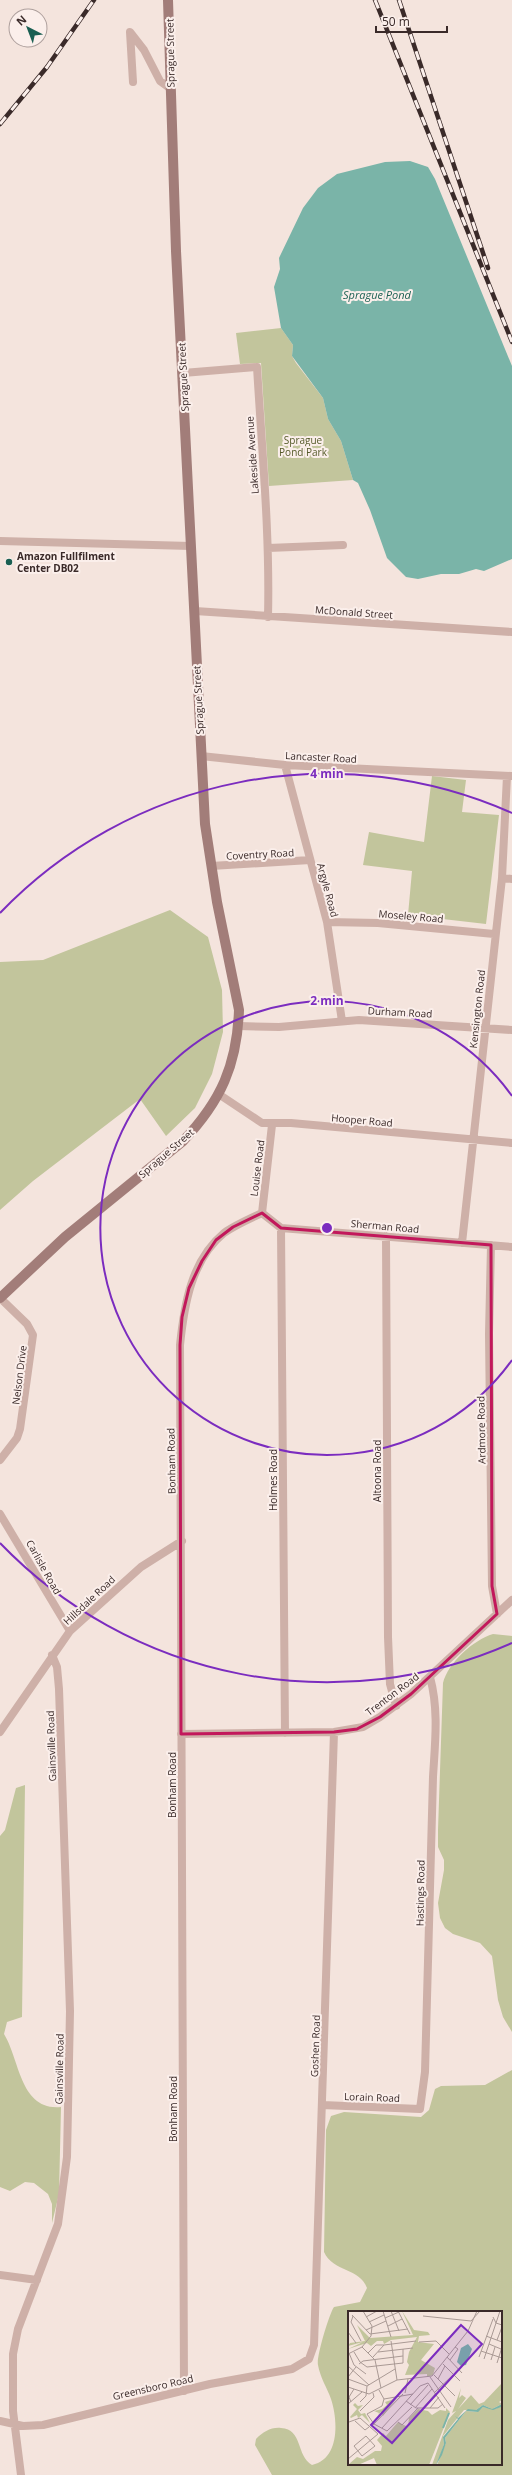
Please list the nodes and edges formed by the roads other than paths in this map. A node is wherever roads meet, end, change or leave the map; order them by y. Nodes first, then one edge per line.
1 (168, 0) edge
2 (133, 82) dead end
3 (171, 89) junction
4 (183, 373) junction
5 (0, 542) edge
6 (343, 545) dead end
7 (191, 546) junction
8 (268, 548) junction
9 (194, 611) junction
10 (268, 617) junction
11 (512, 632) edge
12 (201, 756) junction
13 (285, 765) junction
14 (509, 776) edge
15 (310, 860) junction
16 (211, 866) junction
17 (502, 878) junction
18 (512, 879) edge
19 (327, 922) junction
20 (494, 934) junction
21 (342, 1021) junction
22 (238, 1026) junction
23 (485, 1028) junction
24 (512, 1030) edge
25 (220, 1095) junction
26 (272, 1125) junction
27 (473, 1140) junction
28 (512, 1144) edge
29 (262, 1213) junction
30 (282, 1228) junction
31 (386, 1236) junction
32 (462, 1243) junction
33 (491, 1245) junction
34 (512, 1247) edge
35 (0, 1298) edge
36 (0, 1460) edge
37 (0, 1514) edge
38 (182, 1541) junction
39 (512, 1600) edge
40 (497, 1614) junction
41 (70, 1631) junction
42 (52, 1655) junction
43 (430, 1677) junction
44 (396, 1706) junction
45 (0, 1732) edge
46 (334, 1732) junction
47 (285, 1733) junction
48 (181, 1734) junction
49 (322, 2105) junction
50 (420, 2109) joint
51 (0, 2275) edge
52 (37, 2280) junction
53 (309, 2359) joint
54 (184, 2390) junction
55 (0, 2421) edge
56 (16, 2424) junction
57 (21, 2475) edge

1 - 3 main road, Sprague Street
2 - 3 street
3 - 4 main road, Sprague Street
4 - 7 main road, Sprague Street
4 - 8 street, Lakeside Avenue
5 - 7 street
6 - 8 street
7 - 9 main road, Sprague Street
8 - 10 street, Lakeside Avenue
9 - 10 street, McDonald Street
9 - 12 main road, Sprague Street
10 - 11 street, McDonald Street
12 - 13 street, Lancaster Road
12 - 16 main road, Sprague Street
13 - 14 street, Lancaster Road
13 - 15 street, Argyle Road
14 - 17 street, Kensington Road
15 - 16 street, Coventry Road
15 - 19 street, Argyle Road
16 - 22 main road, Sprague Street
17 - 18 street
17 - 20 street, Kensington Road
19 - 20 street, Moseley Road
19 - 21 street, Argyle Road
20 - 23 street, Kensington Road
21 - 22 street, Durham Road
21 - 23 street, Durham Road
22 - 25 main road, Sprague Street
23 - 24 street, Durham Road
23 - 27 street, Kensington Road
25 - 26 street, Hooper Road
25 - 35 main road, Sprague Street
26 - 27 street, Hooper Road
26 - 29 street, Louise Road
27 - 28 street, Hooper Road
27 - 32 street, Kensington Road
29 - 30 street
29 - 38 street, Bonham Road
30 - 31 street, Sherman Road
30 - 47 street, Holmes Road
31 - 32 street, Sherman Road
31 - 44 street, Altoona Road
32 - 33 street, Sherman Road
33 - 34 street, Sherman Road
33 - 40 street, Ardmore Road
35 - 36 street, Nelson Drive
37 - 41 street, Carlisle Road
38 - 41 street, Hillsdale Road
38 - 48 street, Bonham Road
39 - 40 street, Trenton Road
40 - 43 street, Trenton Road
41 - 42 street, Hillsdale Road
42 - 45 street, Hillsdale Road
42 - 52 street, Gainsville Road
43 - 44 street, Trenton Road
43 - 50 street, Hastings Road
44 - 46 street, Trenton Road
46 - 47 street, Trenton Road
46 - 49 street, Goshen Road
47 - 48 street, Trenton Road
48 - 54 street, Bonham Road
49 - 50 street, Lorain Road
49 - 53 street, Goshen Road
51 - 52 street
52 - 56 street, Gainsville Road
53 - 54 street, Greensboro Road
54 - 56 street, Greensboro Road
55 - 56 street, Greensboro Road
56 - 57 street, Gainsville Road

